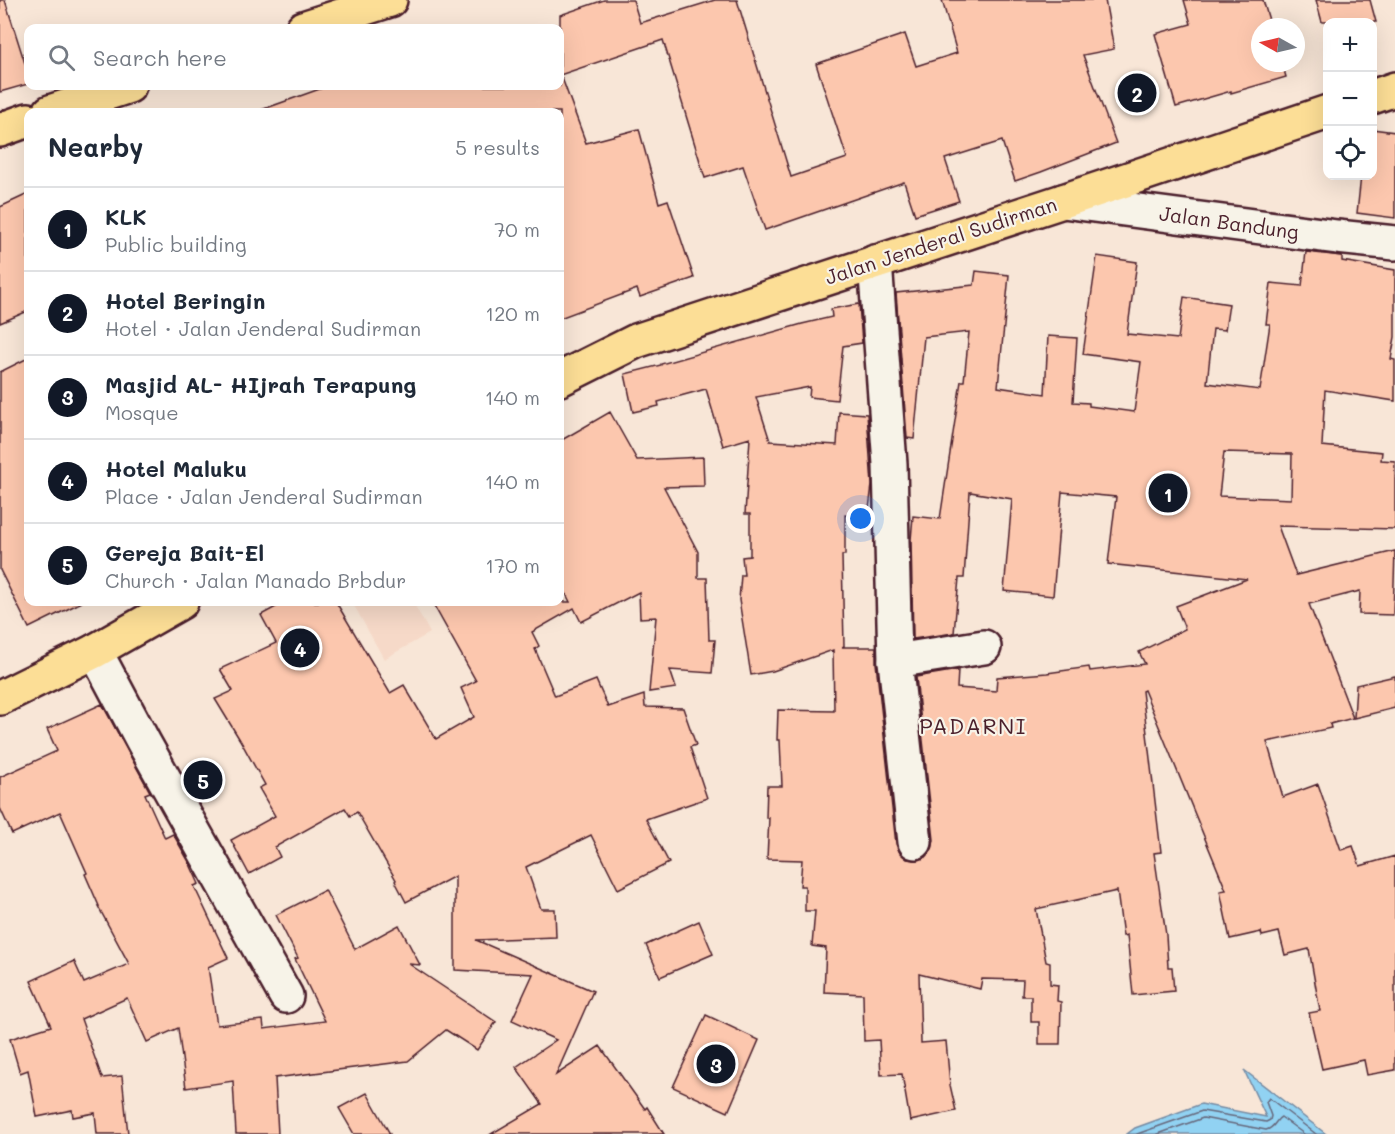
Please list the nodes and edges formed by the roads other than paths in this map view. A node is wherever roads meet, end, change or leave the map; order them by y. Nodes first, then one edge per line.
1 (390, 0) edge
2 (315, 24) edge
3 (1395, 89) edge
4 (117, 90) edge
5 (1377, 95) edge
6 (62, 108) edge
7 (1323, 114) edge
8 (24, 121) edge
9 (0, 130) edge
10 (1152, 171) junction
11 (1064, 201) junction
12 (1159, 213) junction
13 (1395, 243) edge
14 (875, 262) junction
15 (564, 377) edge
16 (174, 606) edge
17 (984, 647) dead end
18 (95, 651) junction
19 (895, 661) junction
20 (0, 698) edge
21 (915, 842) dead end
22 (286, 996) dead end

1 - 2 highway
3 - 5 highway
4 - 6 highway
7 - 10 highway, Jalan Jenderal Sudirman
8 - 9 highway
10 - 11 highway, Jalan Jenderal Sudirman
10 - 12 street
11 - 12 street, Jalan Bandung
11 - 14 highway, Jalan Jenderal Sudirman
12 - 13 street, Jalan Bandung
14 - 15 highway, Jalan Jenderal Sudirman
14 - 19 street
16 - 18 highway
17 - 19 street
18 - 20 highway
18 - 22 street
19 - 21 street

